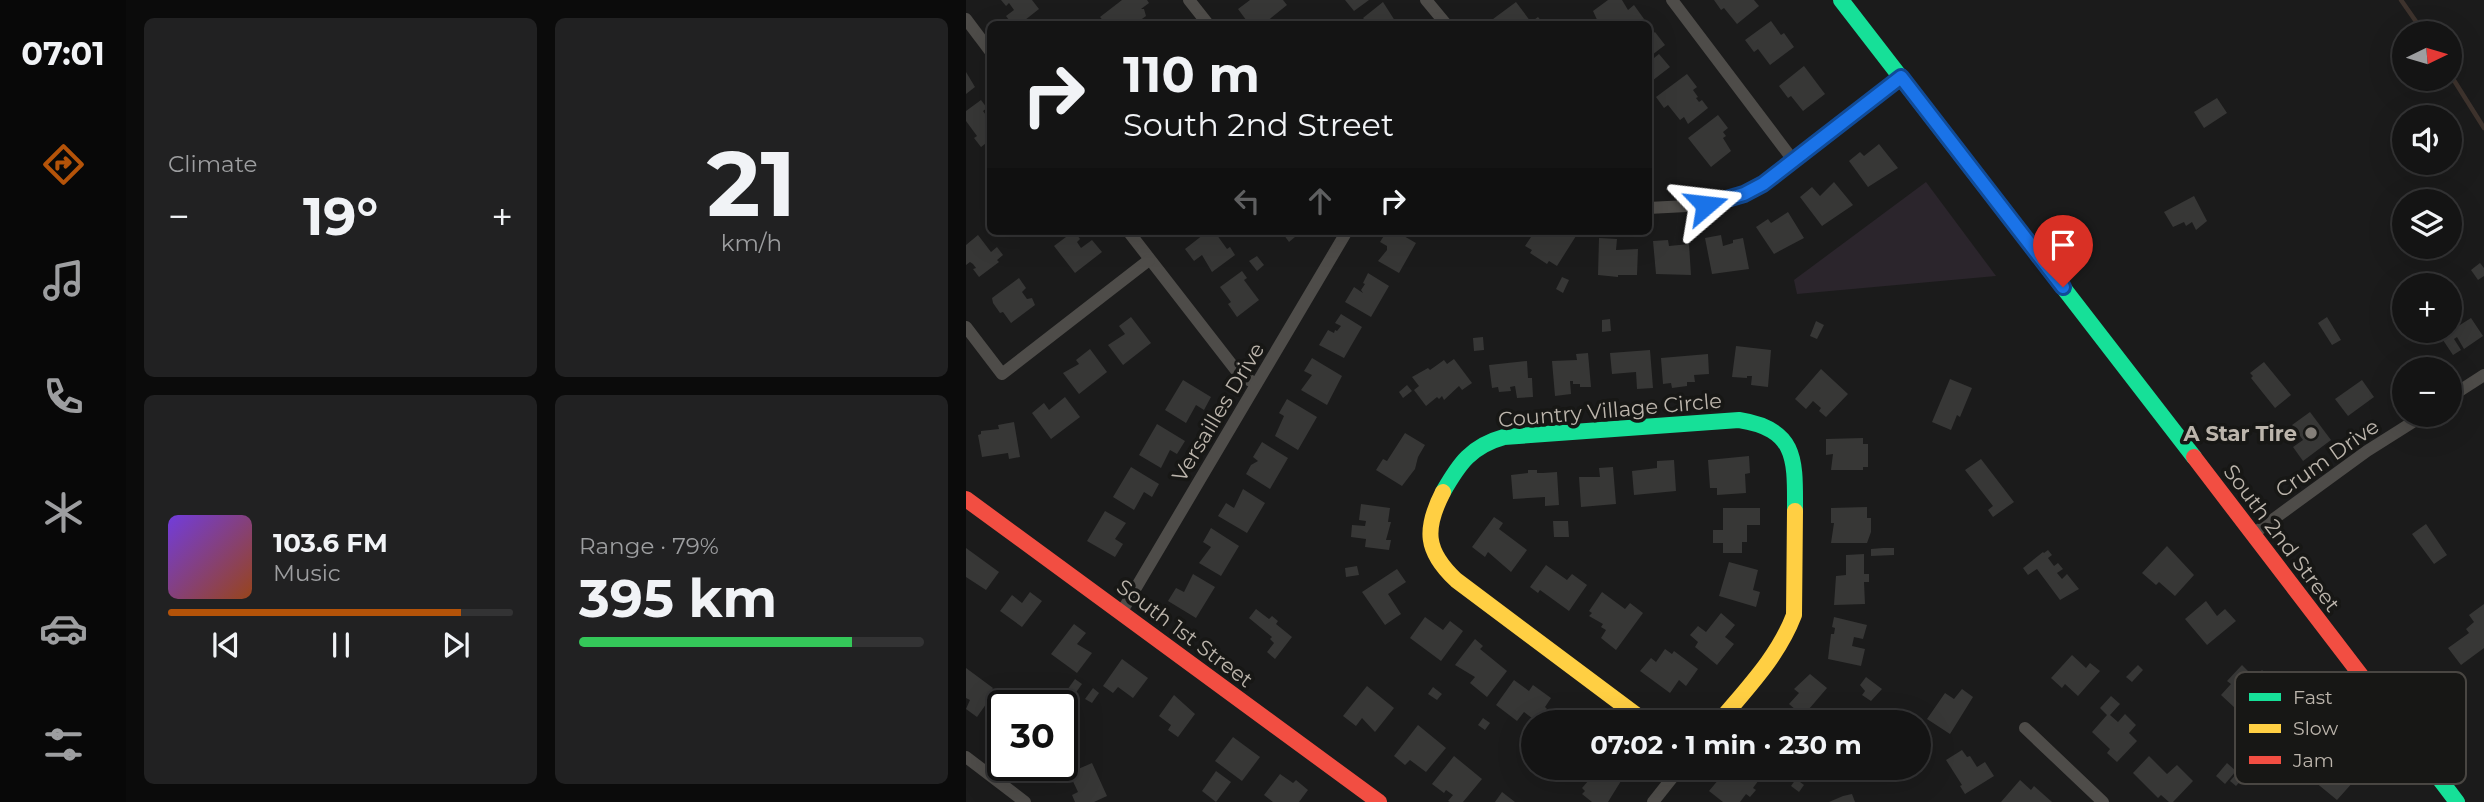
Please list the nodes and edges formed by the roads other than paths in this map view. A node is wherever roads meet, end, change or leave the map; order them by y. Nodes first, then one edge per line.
1 (1189, 0) edge
2 (1426, 0) edge
3 (1672, 0) edge
4 (1841, 0) edge
5 (966, 19) edge
6 (1206, 21) edge
7 (1444, 21) edge
8 (987, 47) edge
9 (1901, 77) junction
10 (1793, 160) junction
11 (1652, 208) edge
12 (1131, 235) edge
13 (1346, 235) edge
14 (1149, 260) junction
15 (966, 327) edge
16 (2484, 374) edge
17 (1256, 384) junction
18 (2462, 389) edge
19 (2406, 427) edge
20 (966, 499) edge
21 (2253, 534) junction
22 (1121, 613) junction
23 (2358, 672) edge
24 (1630, 710) edge
25 (1729, 710) edge
26 (2025, 729) dead end
27 (966, 757) edge
28 (1670, 780) edge
29 (2443, 784) edge
30 (1025, 802) edge
31 (1379, 802) edge
32 (1653, 802) edge
33 (2103, 802) edge
34 (2457, 802) edge

1 - 6 street
2 - 7 street
3 - 10 street
4 - 9 street, South 2nd Street
5 - 8 street
9 - 10 street
9 - 21 street, South 2nd Street
10 - 11 street
12 - 14 street
13 - 17 street, Versailles Drive
14 - 15 street
14 - 17 street
16 - 18 street
17 - 22 street, Versailles Drive
19 - 21 street, Crum Drive
20 - 22 street, South 1st Street
21 - 23 street, South 2nd Street
22 - 31 street, South 1st Street
24 - 25 street, Country Village Circle
26 - 33 street
27 - 30 street
28 - 32 street
29 - 34 street, South 2nd Street

